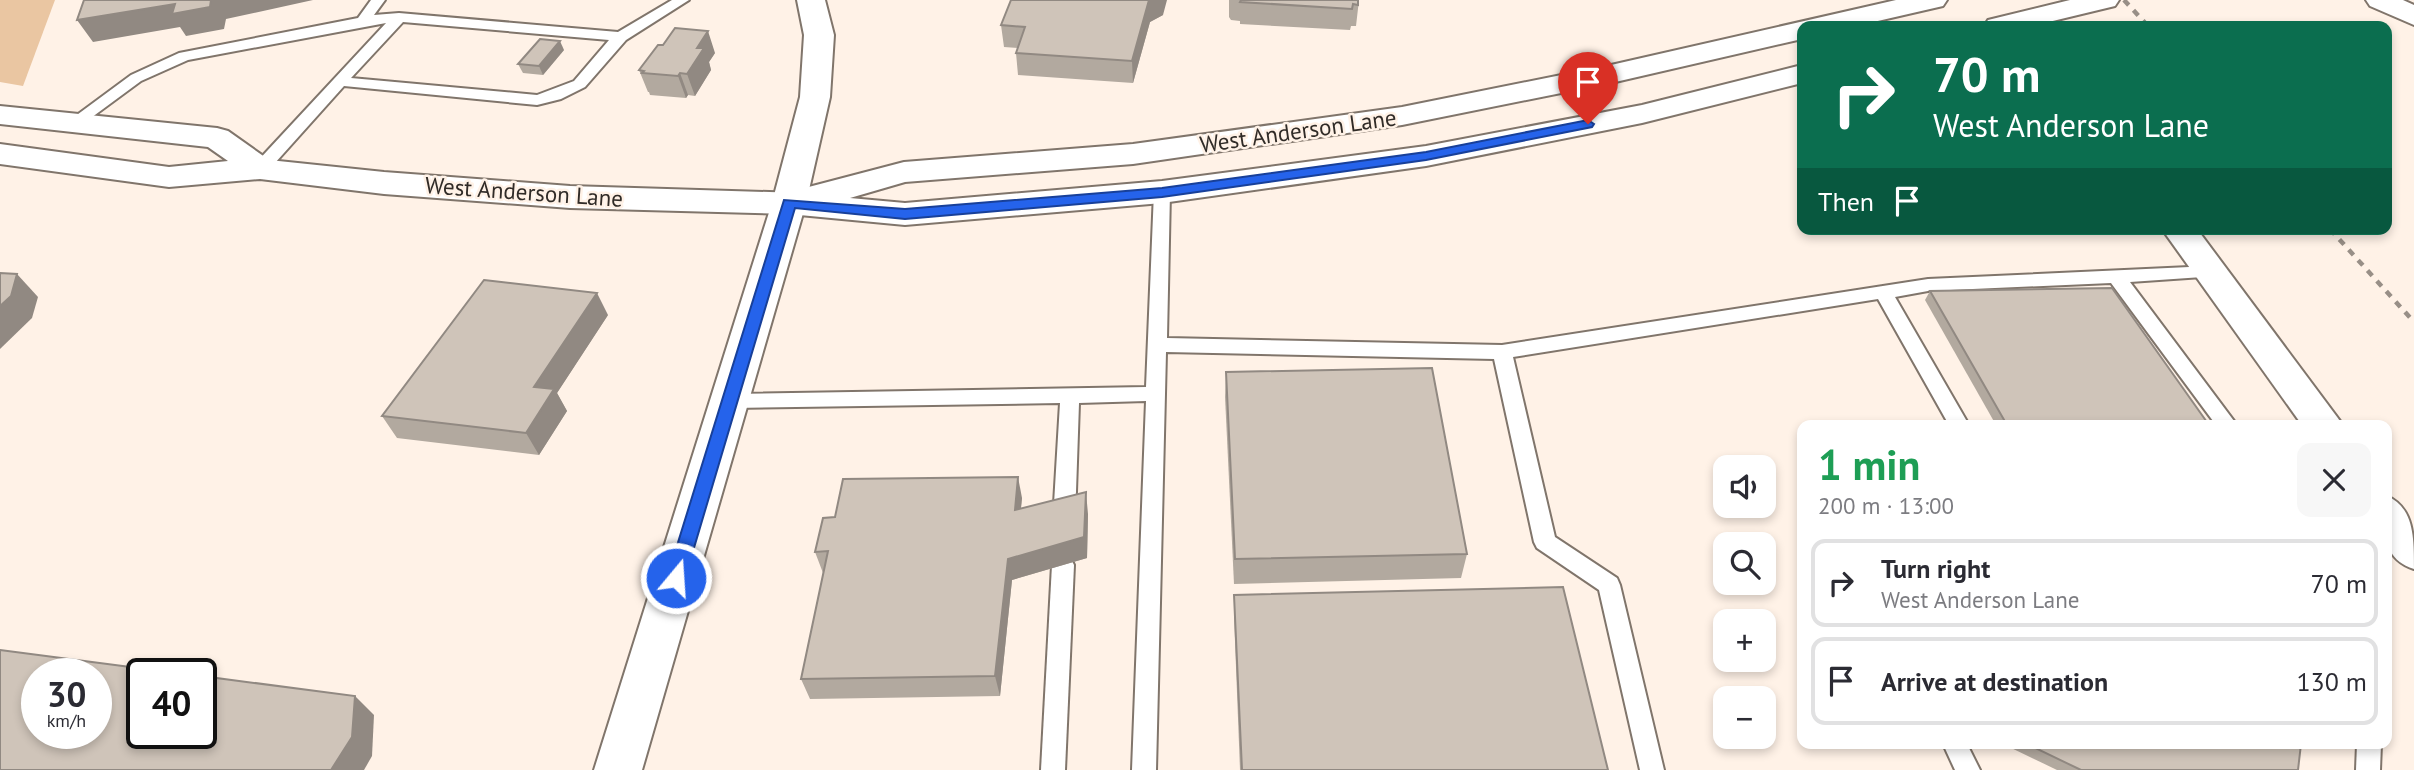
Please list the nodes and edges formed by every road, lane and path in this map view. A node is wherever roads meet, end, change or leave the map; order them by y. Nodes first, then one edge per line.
1 (378, 0) edge
2 (682, 0) edge
3 (811, 0) edge
4 (1933, 0) edge
5 (2105, 0) edge
6 (2380, 0) edge
7 (2410, 0) edge
8 (2414, 4) edge
9 (2414, 16) edge
10 (399, 17) junction
11 (363, 21) junction
12 (1841, 21) edge
13 (2019, 21) edge
14 (1797, 31) edge
15 (621, 37) junction
16 (1797, 76) edge
17 (340, 81) junction
18 (0, 115) edge
19 (74, 123) junction
20 (0, 155) edge
21 (260, 169) junction
22 (1162, 192) junction
23 (789, 203) junction
24 (2183, 235) edge
25 (2211, 272) junction
26 (2115, 275) junction
27 (1883, 292) junction
28 (1157, 345) junction
29 (1502, 352) junction
30 (1156, 394) junction
31 (1070, 395) junction
32 (732, 401) junction
33 (1956, 420) edge
34 (2223, 420) edge
35 (2319, 420) edge
36 (2392, 520) edge
37 (1063, 521) edge
38 (2414, 551) edge
39 (1063, 565) edge
40 (1958, 749) edge
41 (2369, 749) edge
42 (618, 770) edge
43 (1053, 770) edge
44 (1144, 770) edge
45 (1652, 770) edge
46 (1968, 770) edge
47 (2368, 770) edge

1 - 11 lane
2 - 15 lane
3 - 23 main road
4 - 12 main road
5 - 13 main road
6 - 9 main road
7 - 8 main road
10 - 11 lane
10 - 15 lane
10 - 17 lane
11 - 19 lane
14 - 23 main road, West Anderson Lane
15 - 17 lane
16 - 22 main road, West Anderson Lane
17 - 21 lane
18 - 19 main road, West Anderson Lane
19 - 21 main road, West Anderson Lane
20 - 21 main road, West Anderson Lane
21 - 23 main road, West Anderson Lane
22 - 23 main road, West Anderson Lane
22 - 28 lane
23 - 32 main road
24 - 25 main road
25 - 26 lane
25 - 35 main road
26 - 27 lane
26 - 34 lane
27 - 29 lane
27 - 33 lane
28 - 29 lane
28 - 30 lane
29 - 45 lane
30 - 31 lane
30 - 44 lane
31 - 32 lane
31 - 37 lane
32 - 42 main road
36 - 38 main road
39 - 43 lane
40 - 46 lane
41 - 47 lane

